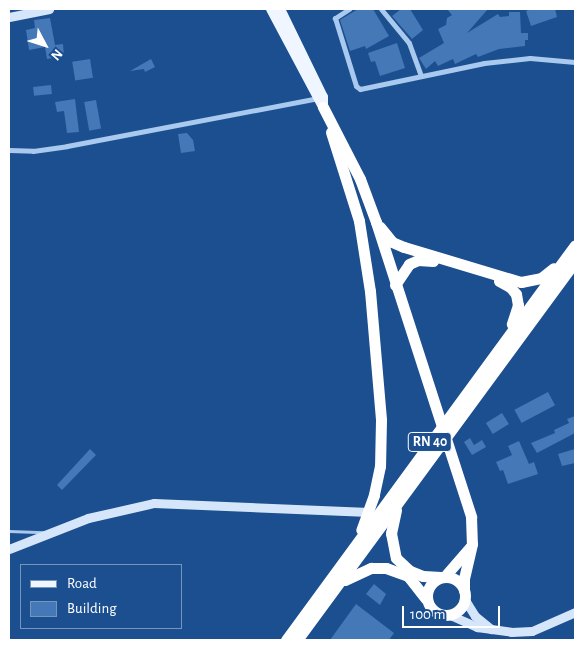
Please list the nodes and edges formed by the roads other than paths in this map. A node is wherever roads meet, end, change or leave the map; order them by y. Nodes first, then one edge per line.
1 (49, 9) edge
2 (271, 9) edge
3 (280, 9) edge
4 (349, 9) edge
5 (381, 9) edge
6 (9, 16) edge
7 (575, 62) edge
8 (421, 76) junction
9 (322, 104) junction
10 (9, 150) edge
11 (376, 222) junction
12 (575, 245) edge
13 (571, 259) edge
14 (396, 285) junction
15 (506, 338) junction
16 (399, 502) junction
17 (368, 512) junction
18 (9, 531) edge
19 (52, 532) junction
20 (472, 544) junction
21 (9, 549) edge
22 (346, 557) junction
23 (443, 577) junction
24 (342, 582) junction
25 (465, 595) junction
26 (426, 598) junction
27 (575, 612) edge
28 (450, 615) junction
29 (494, 630) junction
30 (286, 640) edge
31 (298, 640) edge

1 - 6 street
2 - 9 main road
3 - 9 main road
4 - 8 street
5 - 8 street
7 - 8 street
9 - 10 street
9 - 11 highway
9 - 17 highway
11 - 13 highway
11 - 14 highway
12 - 13 highway, RN 40
13 - 15 highway, RN 40
13 - 16 highway, RN 40
14 - 15 highway
14 - 20 highway
15 - 22 highway, RN 40
16 - 23 highway
16 - 24 highway, RN 40
17 - 19 street
17 - 22 highway
18 - 19 lane
19 - 21 street
20 - 23 highway
20 - 25 highway
22 - 30 highway, RN 40
23 - 25 highway
23 - 26 highway
24 - 26 highway
24 - 31 highway, RN 40
25 - 28 highway
25 - 29 street
26 - 28 highway
27 - 29 street
28 - 29 street

